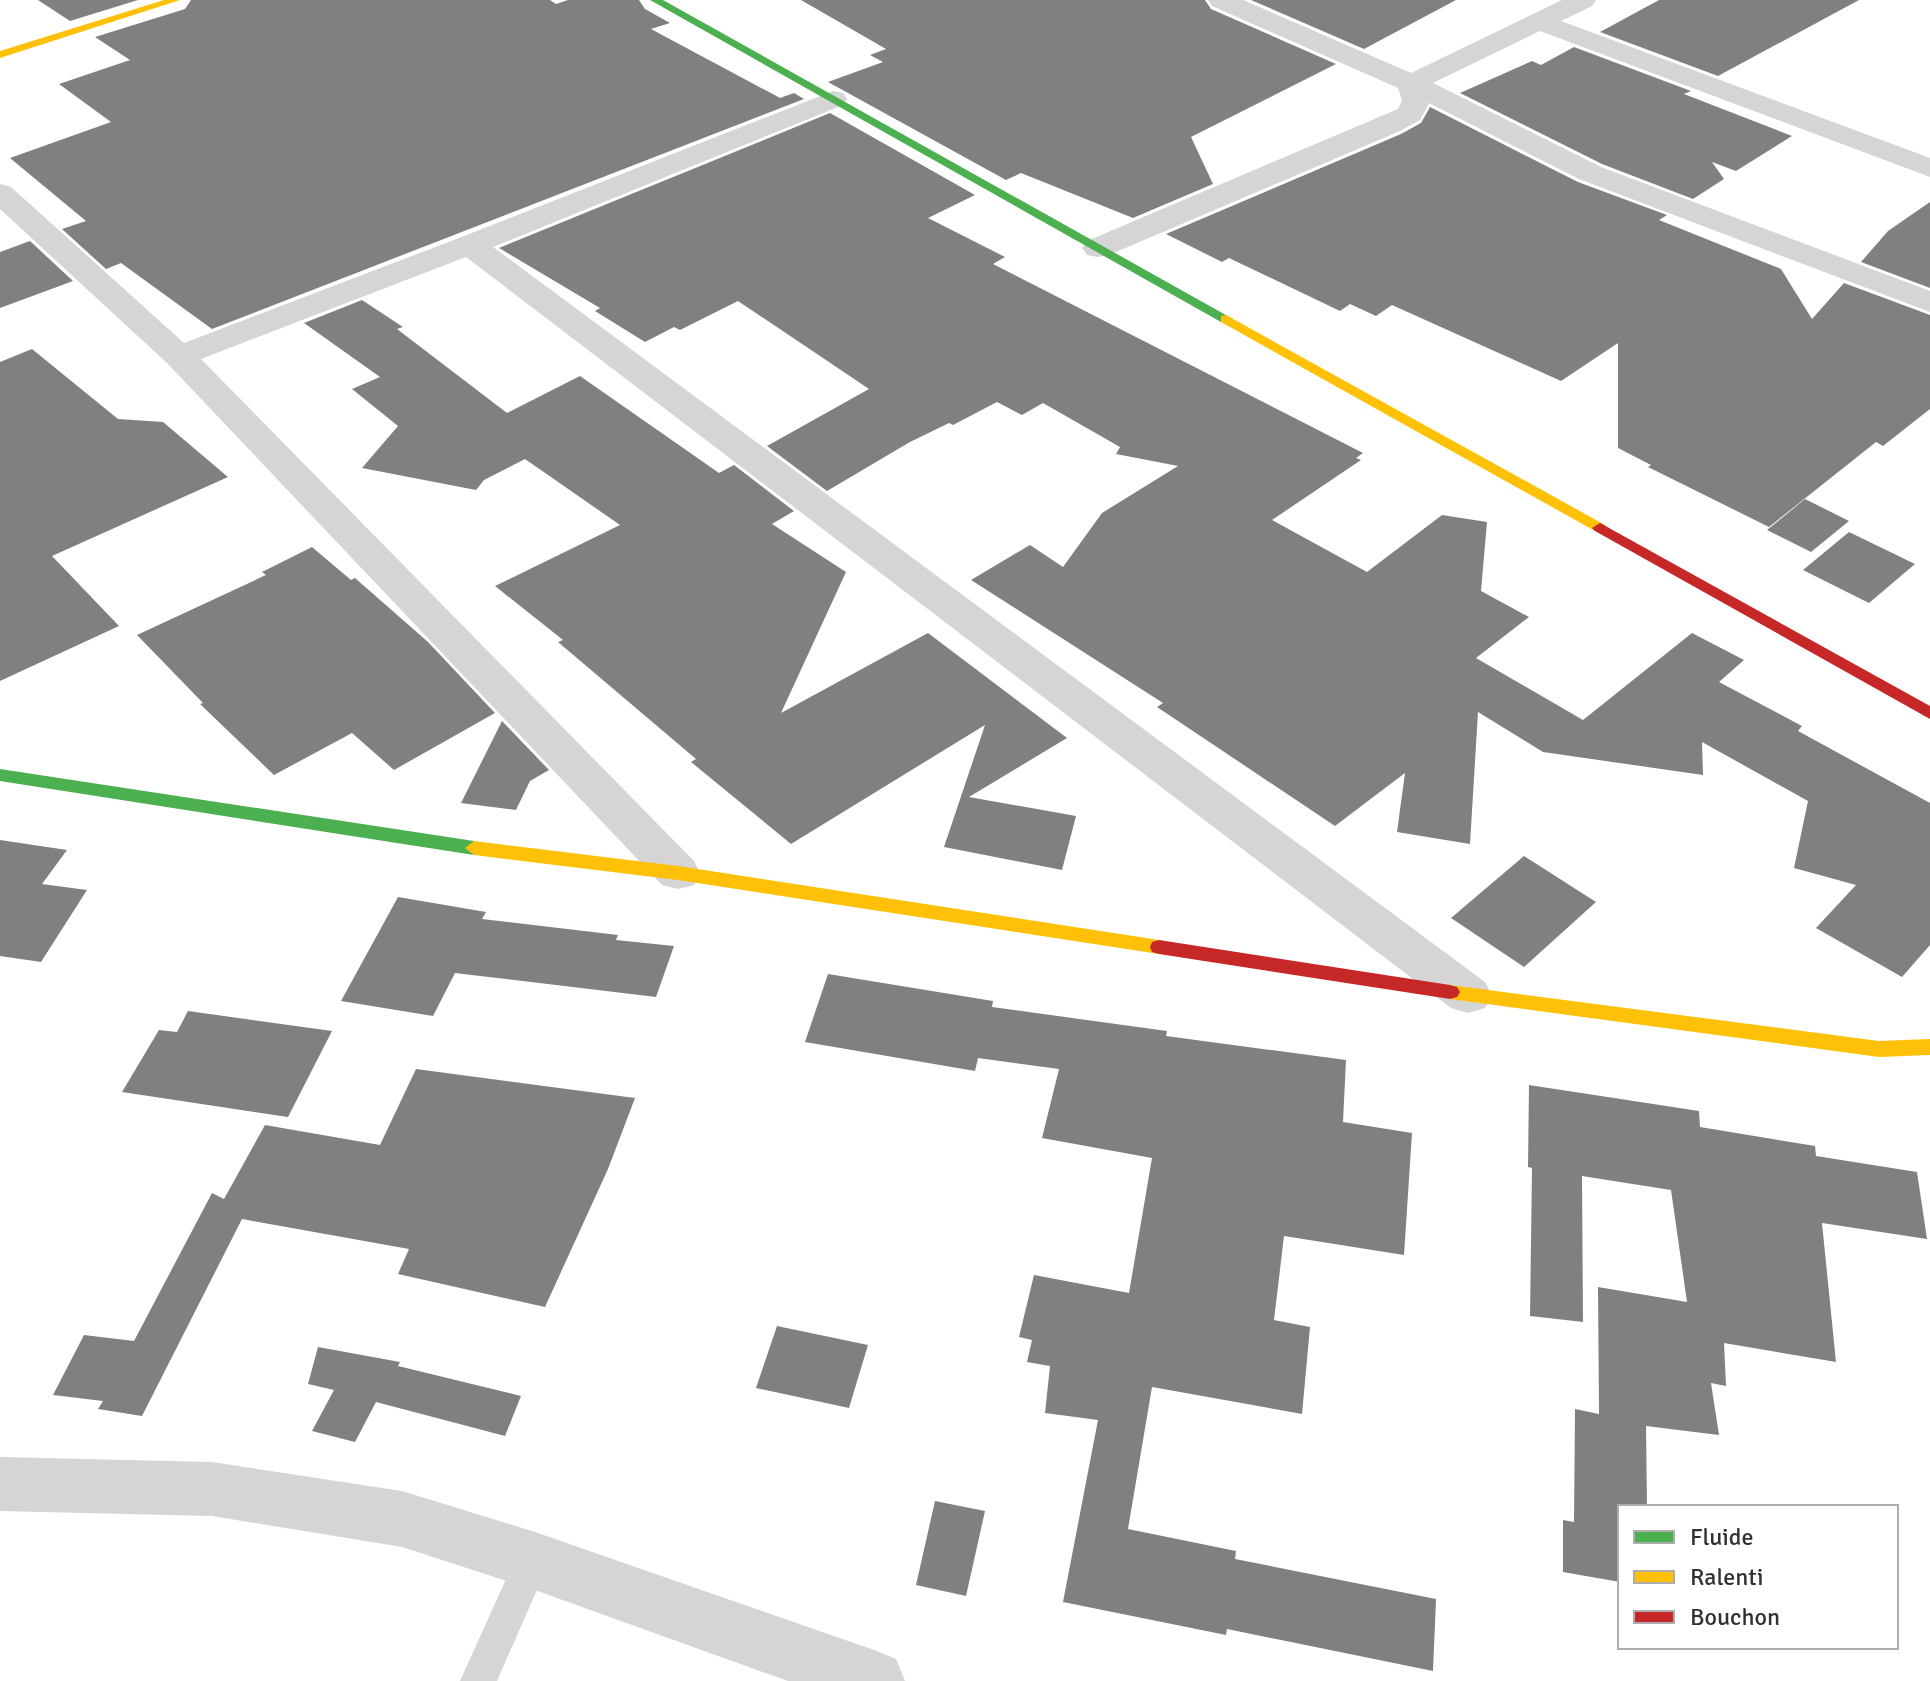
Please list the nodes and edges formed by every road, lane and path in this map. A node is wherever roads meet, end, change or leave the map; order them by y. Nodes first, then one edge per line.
1 (175, 0) edge
2 (655, 0) edge
3 (1221, 0) edge
4 (1583, 0) edge
5 (1540, 22) junction
6 (0, 55) edge
7 (1411, 83) junction
8 (833, 99) junction
9 (1930, 168) edge
10 (0, 193) edge
11 (470, 245) junction
12 (1098, 248) junction
13 (1930, 302) edge
14 (179, 356) junction
15 (1930, 713) edge
16 (0, 775) edge
17 (678, 873) junction
18 (1468, 995) junction
19 (1930, 1047) edge
20 (0, 1484) edge
21 (532, 1560) junction
22 (478, 1681) edge
23 (874, 1681) edge

1 - 6 street
2 - 8 street
3 - 7 street
4 - 5 street
5 - 7 street
5 - 9 street
7 - 12 street
7 - 13 street
8 - 11 street
8 - 12 street
10 - 14 street
11 - 14 street
11 - 18 street
12 - 15 street
14 - 17 street
16 - 17 street
17 - 18 street
18 - 19 street
20 - 21 street
21 - 22 lane
21 - 23 street

